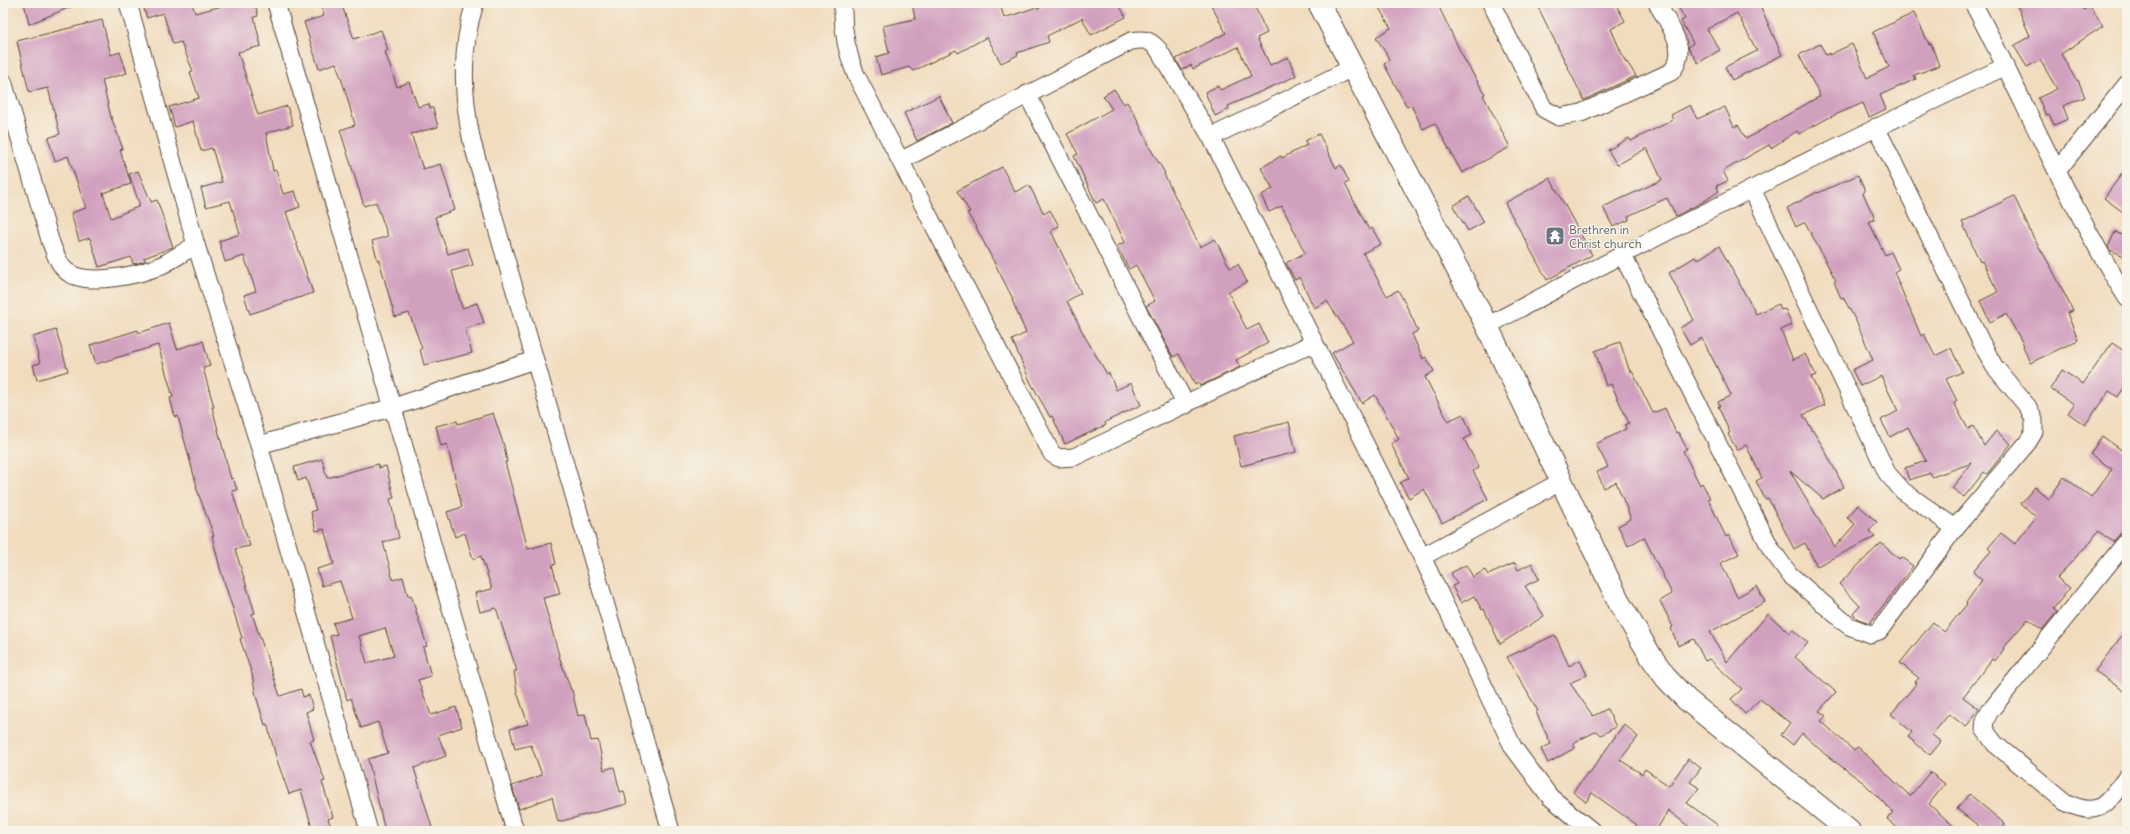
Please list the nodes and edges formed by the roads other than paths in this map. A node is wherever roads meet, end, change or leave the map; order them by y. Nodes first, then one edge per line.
1 (128, 3) edge
2 (276, 3) edge
3 (475, 3) edge
4 (843, 3) edge
5 (1319, 3) edge
6 (1492, 3) edge
7 (1657, 3) edge
8 (1973, 3) edge
9 (2006, 66) junction
10 (1352, 68) junction
11 (3, 81) edge
12 (2127, 84) edge
13 (1027, 94) junction
14 (1876, 127) junction
15 (1211, 137) junction
16 (902, 160) junction
17 (2057, 171) junction
18 (1752, 189) junction
19 (196, 244) junction
20 (1622, 254) junction
21 (2127, 298) edge
22 (1486, 326) junction
23 (1313, 344) junction
24 (534, 360) junction
25 (1186, 405) junction
26 (394, 407) junction
27 (259, 444) junction
28 (1560, 482) junction
29 (1955, 528) junction
30 (2127, 541) edge
31 (1422, 557) junction
32 (2127, 777) edge
33 (369, 831) edge
34 (515, 831) edge
35 (671, 831) edge
36 (1592, 831) edge
37 (1849, 831) edge

1 - 19 street
2 - 26 street
3 - 24 street
4 - 16 street
5 - 10 street
6 - 7 street
8 - 9 street
9 - 14 street
9 - 17 street
10 - 15 street
10 - 22 street
11 - 19 street
12 - 17 street
13 - 15 street
13 - 16 street
13 - 25 street
14 - 18 street
14 - 29 street
15 - 23 street
16 - 25 street
17 - 21 street
18 - 20 street
18 - 29 street
19 - 27 street
20 - 22 street
20 - 29 street
22 - 28 street
23 - 25 street
23 - 31 street
24 - 26 street
24 - 35 street
26 - 27 street
26 - 34 street
27 - 33 street
28 - 31 street
28 - 37 street
30 - 32 street
31 - 36 street

